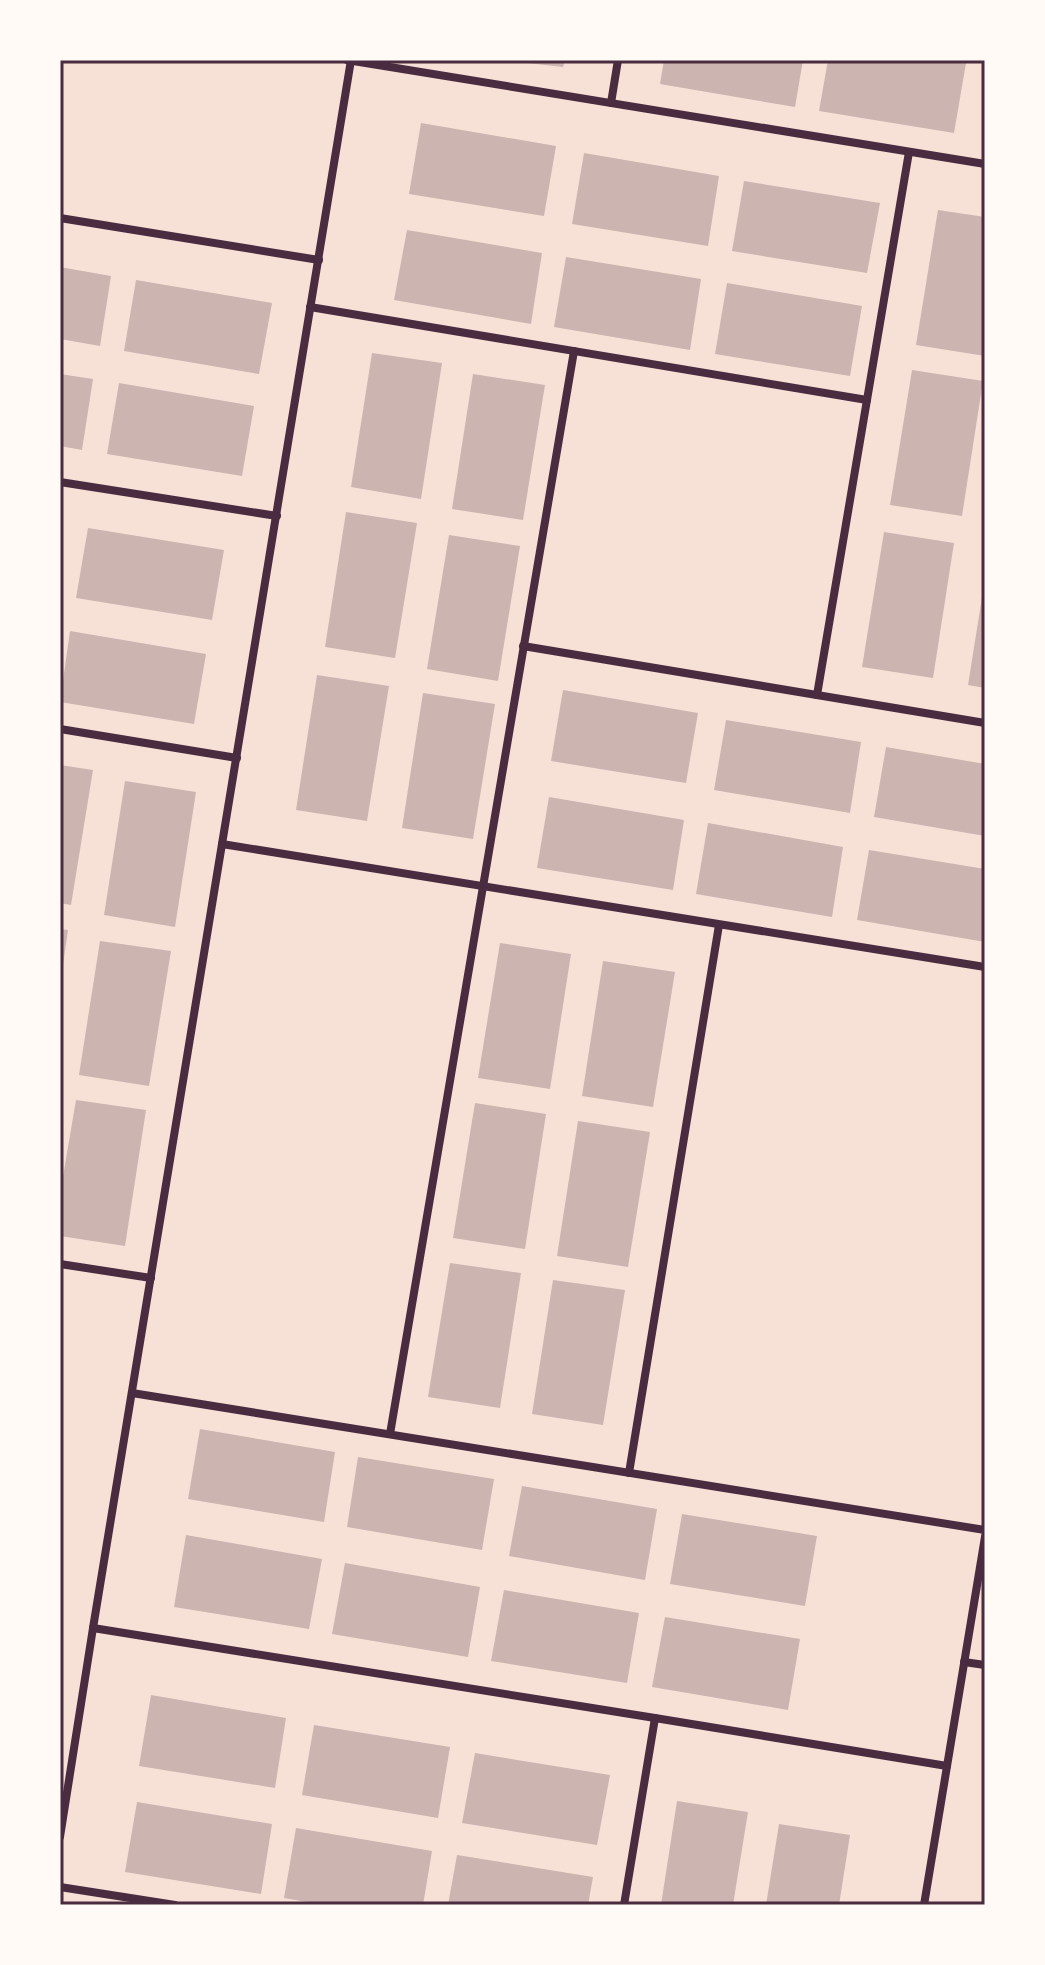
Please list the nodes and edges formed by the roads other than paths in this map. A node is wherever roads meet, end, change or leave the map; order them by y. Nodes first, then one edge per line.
1 (350, 60) edge
2 (618, 60) edge
3 (611, 103) junction
4 (909, 152) junction
5 (985, 164) edge
6 (60, 218) edge
7 (319, 260) junction
8 (310, 307) junction
9 (574, 351) junction
10 (867, 400) junction
11 (60, 482) edge
12 (277, 516) junction
13 (523, 646) junction
14 (817, 695) junction
15 (985, 723) edge
16 (60, 729) edge
17 (237, 758) junction
18 (222, 844) junction
19 (482, 886) junction
20 (719, 925) junction
21 (985, 967) edge
22 (60, 1264) edge
23 (151, 1278) junction
24 (132, 1393) junction
25 (390, 1434) junction
26 (629, 1473) junction
27 (985, 1530) edge
28 (985, 1537) edge
29 (93, 1628) junction
30 (964, 1662) junction
31 (985, 1665) edge
32 (655, 1718) junction
33 (947, 1766) junction
34 (60, 1837) edge
35 (60, 1887) edge
36 (175, 1905) edge
37 (624, 1905) edge
38 (924, 1905) edge

1 - 3 street
1 - 7 street
2 - 3 street
3 - 4 street
4 - 5 street
4 - 10 street
6 - 7 street
7 - 8 street
8 - 9 street
8 - 12 street
9 - 10 street
9 - 13 street
10 - 14 street
11 - 12 street
12 - 17 street
13 - 14 street
13 - 19 street
14 - 15 street
16 - 17 street
17 - 18 street
18 - 19 street
18 - 23 street
19 - 20 street
19 - 25 street
20 - 21 street
20 - 26 street
22 - 23 street
23 - 24 street
24 - 25 street
24 - 29 street
25 - 26 street
26 - 27 street
28 - 30 street
29 - 32 street
29 - 34 street
30 - 31 street
30 - 33 street
32 - 33 street
32 - 37 street
33 - 38 street
35 - 36 street

